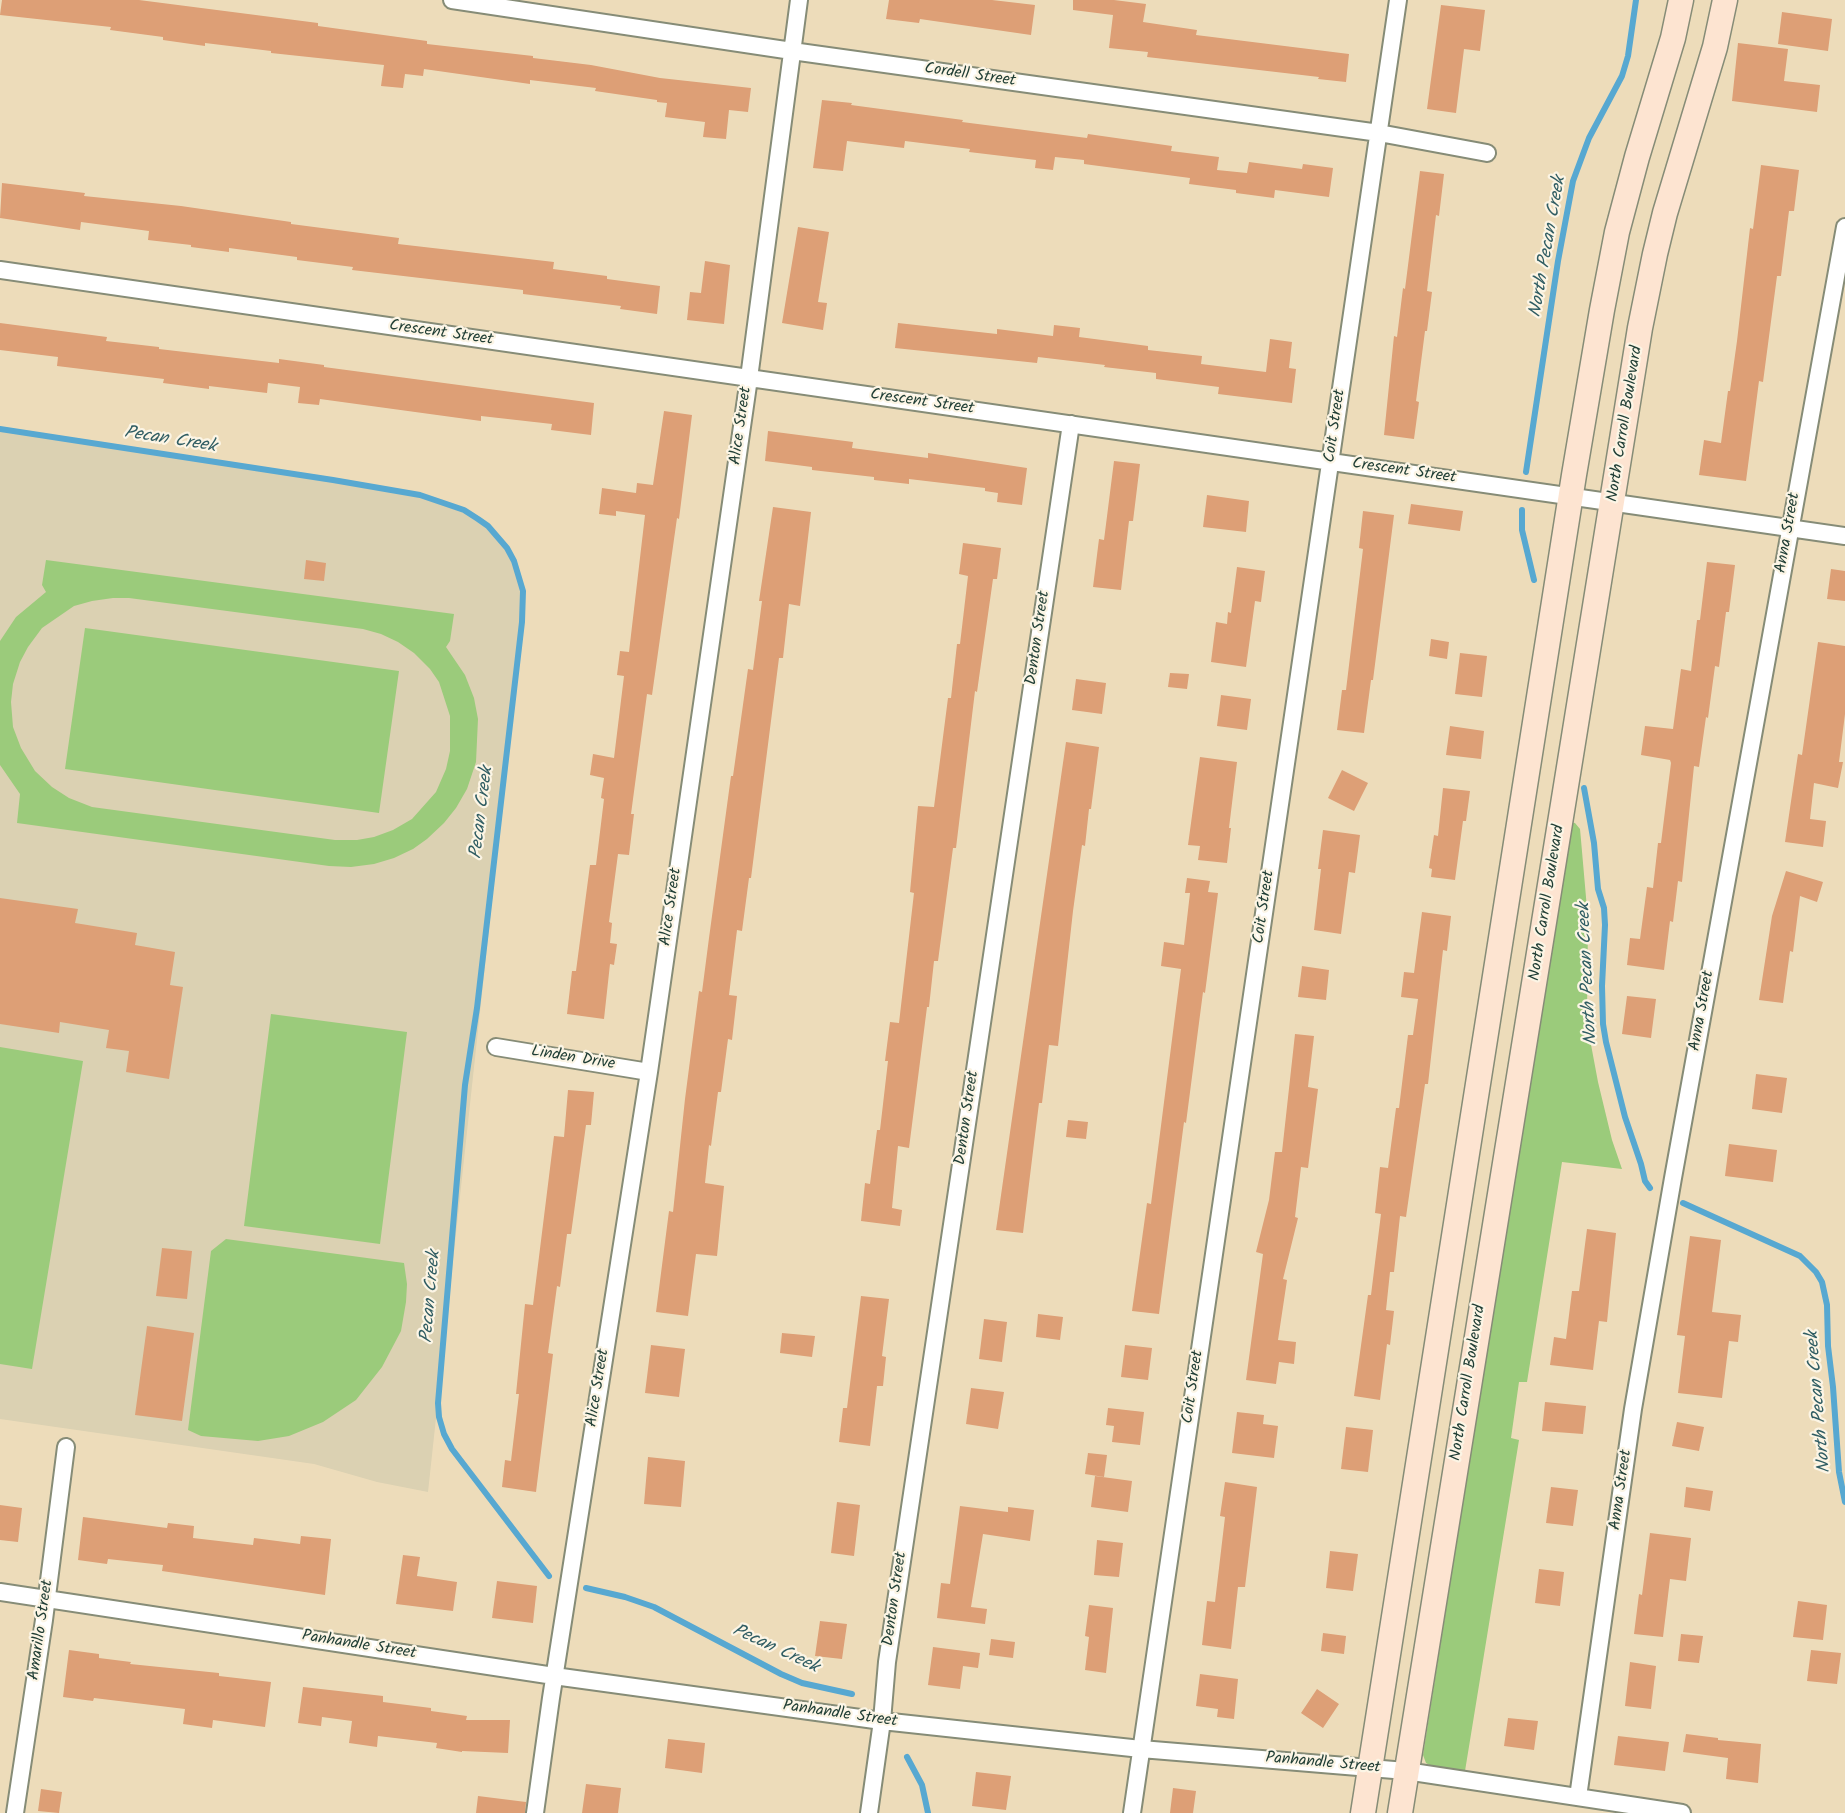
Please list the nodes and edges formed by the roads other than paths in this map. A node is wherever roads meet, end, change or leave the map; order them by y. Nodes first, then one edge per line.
1 (452, 0) edge
2 (799, 0) edge
3 (1398, 0) edge
4 (1681, 0) edge
5 (1725, 0) edge
6 (792, 51) junction
7 (1379, 133) junction
8 (1487, 153) dead end
9 (1845, 227) edge
10 (0, 270) edge
11 (749, 378) junction
12 (1071, 424) junction
13 (1331, 462) junction
14 (1571, 496) junction
15 (1614, 502) junction
16 (1790, 528) junction
17 (1845, 536) edge
18 (496, 1047) dead end
19 (649, 1072) junction
20 (66, 1448) dead end
21 (0, 1592) edge
22 (47, 1599) junction
23 (554, 1676) junction
24 (882, 1721) junction
25 (1141, 1749) junction
26 (1370, 1767) junction
27 (1406, 1771) junction
28 (1578, 1797) junction
29 (1635, 1810) edge
30 (15, 1813) edge
31 (535, 1813) edge
32 (869, 1813) edge
33 (1132, 1813) edge
34 (1363, 1813) edge
35 (1400, 1813) edge
36 (1682, 1813) edge

1 - 6 street, Cordell Street
2 - 6 street, Alice Street
3 - 7 street, Coit Street
4 - 14 main road
5 - 15 main road, North Carroll Boulevard
6 - 7 street, Cordell Street
6 - 11 street, Alice Street
7 - 8 street, Cordell Street
7 - 13 street, Coit Street
9 - 16 street, Anna Street
10 - 11 street, Crescent Street
11 - 12 street, Crescent Street
11 - 19 street, Alice Street
12 - 13 street, Crescent Street
12 - 24 street, Denton Street
13 - 14 street, Crescent Street
13 - 25 street, Coit Street
14 - 15 street, Crescent Street
14 - 26 main road
15 - 16 street, Crescent Street
15 - 27 main road, North Carroll Boulevard
16 - 17 street, Crescent Street
16 - 28 street, Anna Street
18 - 19 street, Linden Drive
19 - 23 street, Alice Street
20 - 22 street, Amarillo Street
21 - 22 street, Panhandle Street
22 - 23 street, Panhandle Street
22 - 30 street, Amarillo Street
23 - 24 street, Panhandle Street
23 - 31 street, Alice Street
24 - 25 street, Panhandle Street
24 - 32 street, Denton Street
25 - 26 street, Panhandle Street
25 - 33 street, Coit Street
26 - 27 street, Panhandle Street
26 - 34 main road
27 - 28 street, Panhandle Street
27 - 35 main road, North Carroll Boulevard
28 - 29 street, Panhandle Street
29 - 36 street, Panhandle Street

